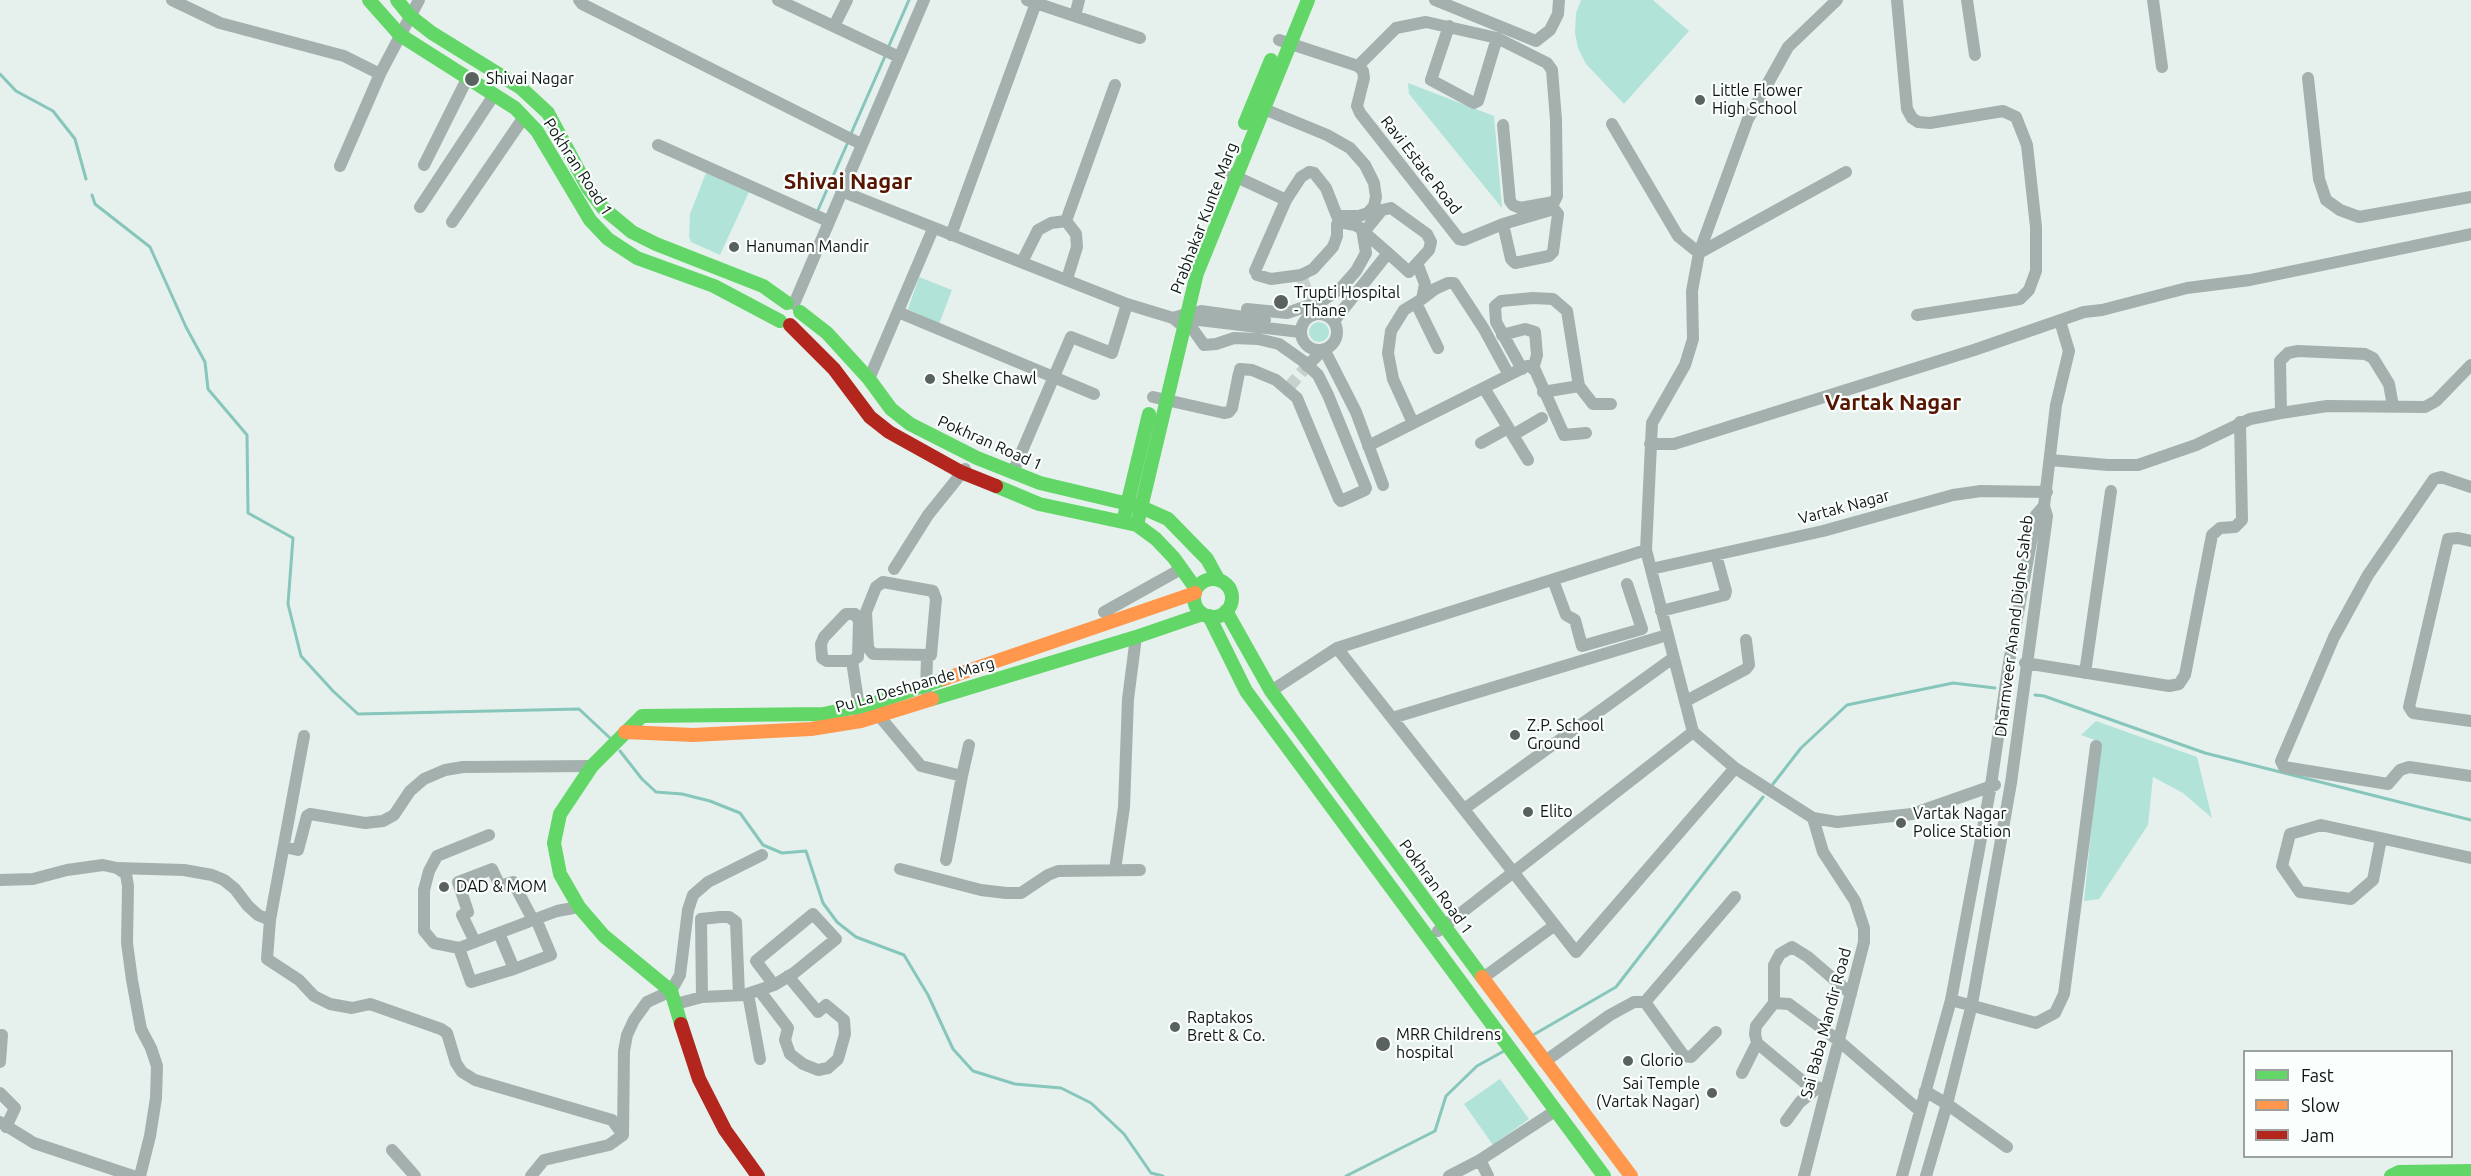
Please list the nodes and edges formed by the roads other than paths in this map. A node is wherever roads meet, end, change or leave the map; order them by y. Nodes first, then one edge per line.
1 (172, 0) edge
2 (369, 0) edge
3 (397, 0) edge
4 (419, 0) edge
5 (579, 0) edge
6 (778, 0) edge
7 (847, 0) edge
8 (924, 0) edge
9 (1079, 0) edge
10 (1296, 0) edge
11 (1308, 0) edge
12 (1435, 0) edge
13 (1559, 0) edge
14 (1837, 0) edge
15 (1897, 0) edge
16 (1967, 0) edge
17 (2153, 0) edge
18 (1032, 1) edge
19 (410, 16) junction
20 (1075, 16) junction
21 (834, 26) junction
22 (1449, 26) junction
23 (400, 36) junction
24 (1140, 38) dead end
25 (1497, 38) junction
26 (1284, 43) junction
27 (1975, 56) dead end
28 (899, 57) junction
29 (1358, 66) junction
30 (2162, 67) dead end
31 (380, 74) junction
32 (2308, 78) dead end
33 (467, 79) junction
34 (1115, 85) dead end
35 (494, 95) junction
36 (1258, 107) junction
37 (524, 117) junction
38 (1612, 124) dead end
39 (1503, 125) dead end
40 (861, 144) junction
41 (658, 145) dead end
42 (424, 165) dead end
43 (340, 166) dead end
44 (1846, 172) dead end
45 (1232, 174) junction
46 (841, 191) junction
47 (2471, 197) edge
48 (1286, 200) junction
49 (420, 207) dead end
50 (828, 221) junction
51 (1066, 221) junction
52 (452, 222) dead end
53 (1503, 224) junction
54 (933, 229) junction
55 (2471, 234) edge
56 (951, 236) junction
57 (1699, 253) junction
58 (1388, 254) junction
59 (1022, 262) junction
60 (1417, 263) junction
61 (721, 269) junction
62 (1067, 279) junction
63 (714, 286) junction
64 (1419, 301) junction
65 (1127, 304) junction
66 (794, 307) junction
67 (1247, 309) dead end
68 (898, 312) junction
69 (1917, 315) dead end
70 (1189, 317) junction
71 (1334, 321) junction
72 (2060, 321) junction
73 (785, 323) junction
74 (1301, 328) junction
75 (1502, 334) junction
76 (1437, 348) dead end
77 (1324, 349) junction
78 (2471, 365) edge
79 (1308, 366) junction
80 (1527, 369) junction
81 (1509, 375) junction
82 (1053, 377) junction
83 (869, 379) junction
84 (1579, 386) junction
85 (1484, 388) junction
86 (1544, 392) junction
87 (1094, 394) dead end
88 (1159, 399) junction
89 (1611, 404) dead end
90 (2393, 406) junction
91 (2281, 413) junction
92 (1542, 418) dead end
93 (2240, 422) junction
94 (1413, 423) junction
95 (1510, 432) junction
96 (1586, 433) dead end
97 (1481, 443) dead end
98 (1650, 444) junction
99 (1368, 446) junction
100 (977, 458) junction
101 (1528, 460) dead end
102 (2050, 460) junction
103 (961, 472) junction
104 (1013, 472) junction
105 (1383, 485) dead end
106 (2471, 487) edge
107 (2111, 491) dead end
108 (2047, 492) junction
109 (1134, 506) junction
110 (2044, 506) junction
111 (1130, 524) junction
112 (2471, 542) edge
113 (1646, 550) junction
114 (1716, 555) junction
115 (894, 569) dead end
116 (1181, 569) junction
117 (1651, 569) junction
118 (1218, 579) junction
119 (1553, 580) junction
120 (1628, 584) dead end
121 (1195, 591) junction
122 (1226, 611) junction
123 (1661, 611) junction
124 (1104, 612) dead end
125 (1206, 615) junction
126 (1642, 629) junction
127 (1667, 635) junction
128 (1136, 637) junction
129 (1746, 640) dead end
130 (1645, 642) junction
131 (1582, 646) junction
132 (1337, 648) junction
133 (927, 657) junction
134 (1673, 658) junction
135 (1586, 660) junction
136 (852, 661) dead end
137 (2025, 663) junction
138 (2085, 673) junction
139 (926, 686) junction
140 (1271, 691) junction
141 (927, 701) junction
142 (1686, 701) junction
143 (875, 710) junction
144 (860, 714) junction
145 (1392, 718) junction
146 (2471, 722) edge
147 (1692, 732) junction
148 (304, 736) dead end
149 (969, 745) dead end
150 (2096, 746) dead end
151 (592, 766) junction
152 (1735, 768) junction
153 (962, 776) junction
154 (2471, 776) edge
155 (2011, 783) junction
156 (1991, 785) junction
157 (1464, 809) junction
158 (1814, 818) junction
159 (489, 835) dead end
160 (2381, 839) junction
161 (284, 847) junction
162 (762, 855) dead end
163 (2471, 858) edge
164 (946, 860) dead end
165 (117, 868) junction
166 (900, 869) dead end
167 (1115, 870) junction
168 (1140, 870) dead end
169 (1514, 872) junction
170 (0, 880) edge
171 (1735, 897) dead end
172 (579, 907) junction
173 (270, 920) junction
174 (534, 920) junction
175 (1555, 925) junction
176 (1444, 926) junction
177 (499, 933) junction
178 (1429, 938) junction
179 (475, 942) junction
180 (459, 948) junction
181 (514, 969) junction
182 (788, 976) junction
183 (1483, 978) junction
184 (774, 985) junction
185 (671, 991) junction
186 (749, 993) junction
187 (1851, 994) junction
188 (702, 998) junction
189 (1951, 1000) junction
190 (1645, 1002) junction
191 (1774, 1003) junction
192 (676, 1004) junction
193 (1972, 1004) junction
194 (1716, 1032) dead end
195 (2, 1035) edge
196 (1839, 1041) junction
197 (1757, 1043) junction
198 (760, 1059) dead end
199 (0, 1062) edge
200 (1544, 1062) junction
201 (1742, 1073) dead end
202 (1821, 1089) junction
203 (1925, 1091) junction
204 (0, 1093) edge
205 (1947, 1104) junction
206 (1555, 1111) junction
207 (1920, 1111) junction
208 (1786, 1121) dead end
209 (3, 1124) edge
210 (623, 1135) junction
211 (2007, 1148) dead end
212 (392, 1150) dead end
213 (1480, 1160) junction
214 (2471, 1172) edge
215 (133, 1176) edge
216 (140, 1176) edge
217 (415, 1176) edge
218 (531, 1176) edge
219 (758, 1176) edge
220 (1449, 1176) edge
221 (1488, 1176) edge
222 (1604, 1176) edge
223 (1631, 1176) edge
224 (1804, 1176) edge
225 (1902, 1176) edge
226 (1926, 1176) edge
227 (2391, 1176) edge

1 - 31 street
2 - 23 main road, Pokhran Road 1
3 - 19 main road, Pokhran Road 1
4 - 19 street
5 - 40 street
6 - 21 street
7 - 21 street
8 - 28 street
9 - 20 street
10 - 26 main road, Prabhakar Kunte Marg
11 - 26 main road, Prabhakar Kunte Marg
12 - 13 street
14 - 57 street
15 - 69 street
16 - 27 street
17 - 30 street
18 - 20 street
18 - 56 street
19 - 23 street
19 - 61 main road, Pokhran Road 1
20 - 24 street
21 - 28 street
22 - 25 street
22 - 25 street
22 - 29 street
23 - 31 street
23 - 33 main road, Pokhran Road 1
25 - 39 street
26 - 29 street
26 - 36 main road, Prabhakar Kunte Marg
28 - 40 street
29 - 53 street, Ravi Estate Road
31 - 43 street
32 - 47 street
33 - 35 main road, Pokhran Road 1
33 - 42 street
34 - 51 street
35 - 37 main road, Pokhran Road 1
35 - 49 street
36 - 45 main road, Prabhakar Kunte Marg
36 - 48 street
37 - 52 street
37 - 63 main road, Pokhran Road 1
38 - 57 street
40 - 46 street
41 - 50 street
44 - 57 street
45 - 48 street
45 - 70 main road, Prabhakar Kunte Marg
46 - 50 street
46 - 54 street
48 - 67 street
50 - 66 street
51 - 59 street
51 - 62 street
53 - 53 street, Ravi Estate Road
54 - 56 street
54 - 68 street
55 - 72 street
56 - 59 street
57 - 98 street
58 - 60 street
58 - 60 street
58 - 71 street
59 - 62 street
60 - 64 street
61 - 63 main road
61 - 66 main road, Pokhran Road 1
62 - 65 street
63 - 73 main road, Pokhran Road 1
64 - 76 street
64 - 81 street
64 - 94 street
65 - 70 street
65 - 82 street
66 - 73 main road
66 - 73 main road
66 - 83 main road, Pokhran Road 1
68 - 82 street
68 - 83 street
70 - 74 street
70 - 79 street
70 - 88 main road, Prabhakar Kunte Marg
71 - 74 street
71 - 77 street
72 - 98 street
72 - 102 street
73 - 103 main road, Pokhran Road 1
74 - 77 street
75 - 80 street
75 - 80 street
75 - 84 street
77 - 79 street
77 - 99 street
78 - 90 street
79 - 88 street
80 - 81 street
80 - 86 street
81 - 85 street
82 - 87 street
82 - 104 street
83 - 100 main road, Pokhran Road 1
84 - 86 street
84 - 89 street
85 - 94 street
85 - 95 street
86 - 96 street
88 - 109 main road, Prabhakar Kunte Marg
90 - 91 street
90 - 91 street
91 - 93 street
92 - 95 street
93 - 102 street
93 - 138 street
94 - 99 street
95 - 97 street
95 - 101 street
98 - 113 street
99 - 105 street
100 - 103 street
100 - 104 main road, Pokhran Road 1
102 - 108 street
103 - 111 main road, Pokhran Road 1
103 - 115 street
104 - 109 main road, Pokhran Road 1
106 - 154 street
107 - 138 street
108 - 110 street
108 - 114 street, Vartak Nagar
109 - 111 main road, Prabhakar Kunte Marg
109 - 118 main road, Pokhran Road 1
110 - 137 street, Dharmveer Anand Dighe Saheb
110 - 156 street, Dharmveer Anand Dighe Saheb
111 - 116 main road, Pokhran Road 1
112 - 146 street
113 - 117 street
113 - 119 street
114 - 117 street, Vartak Nagar
114 - 123 street
116 - 121 main road, Pokhran Road 1
116 - 124 street
117 - 123 street
118 - 121 main road
118 - 122 main road
119 - 131 street
119 - 132 street
120 - 126 street
121 - 125 main road
121 - 139 main road, Pu La Deshpande Marg
122 - 125 main road
122 - 140 main road, Pokhran Road 1
123 - 127 street
125 - 128 main road, Pu La Deshpande Marg
125 - 178 main road
126 - 130 street
126 - 131 street
127 - 130 street
127 - 134 street
128 - 141 main road, Pu La Deshpande Marg
128 - 167 street
129 - 142 street
130 - 135 street
131 - 135 street
132 - 140 street
132 - 145 street
133 - 133 street
133 - 139 street
134 - 142 street
134 - 157 street
135 - 145 street
136 - 144 street
137 - 138 street
137 - 155 street, Dharmveer Anand Dighe Saheb
139 - 141 street
139 - 143 main road, Pu La Deshpande Marg
140 - 176 main road, Pokhran Road 1
141 - 143 main road, Pu La Deshpande Marg
142 - 147 street
143 - 144 main road, Pu La Deshpande Marg
143 - 153 street
144 - 151 main road, Pu La Deshpande Marg
145 - 157 street
147 - 152 street
147 - 169 street
148 - 161 street
149 - 153 street
150 - 193 street
151 - 161 street
151 - 172 main road, Pu La Deshpande Marg
152 - 158 street
152 - 175 street
153 - 164 street
155 - 156 street
155 - 193 street, Dharmveer Anand Dighe Saheb
156 - 158 street
156 - 189 street, Dharmveer Anand Dighe Saheb
157 - 169 street
158 - 187 street, Sai Baba Mandir Road
159 - 180 street
160 - 160 street
160 - 163 street
161 - 173 street
162 - 185 street
165 - 170 street
165 - 173 street
165 - 216 street
166 - 167 street
167 - 168 street
169 - 175 street
169 - 176 street
171 - 190 street
172 - 174 street
172 - 185 main road, Pu La Deshpande Marg
173 - 210 street
174 - 177 street
174 - 179 street
174 - 181 street
175 - 183 street
176 - 178 street
176 - 183 main road, Pokhran Road 1
177 - 179 street
177 - 181 street
178 - 206 main road
179 - 180 street
180 - 181 street
182 - 184 street
182 - 184 street
182 - 186 street
183 - 200 main road, Pokhran Road 1
184 - 186 street
185 - 192 main road, Pu La Deshpande Marg
185 - 210 street
186 - 188 street
186 - 188 street
186 - 198 street
187 - 191 street
187 - 196 street, Sai Baba Mandir Road
188 - 192 street
189 - 193 street
189 - 203 street, Dharmveer Anand Dighe Saheb
190 - 194 street
190 - 200 street
191 - 196 street
191 - 197 street
192 - 219 main road, Pu La Deshpande Marg
193 - 205 street, Dharmveer Anand Dighe Saheb
195 - 199 street
196 - 202 street, Sai Baba Mandir Road
196 - 207 street
197 - 201 street
197 - 202 street
200 - 223 main road, Pokhran Road 1
202 - 208 street
202 - 224 street, Sai Baba Mandir Road
203 - 205 street
203 - 207 street, Dharmveer Anand Dighe Saheb
204 - 209 street
205 - 211 street
205 - 226 street, Dharmveer Anand Dighe Saheb
206 - 213 street
206 - 222 main road
207 - 225 street, Dharmveer Anand Dighe Saheb
209 - 215 street
210 - 218 street
212 - 217 street
213 - 220 street
213 - 221 street
214 - 227 main road

